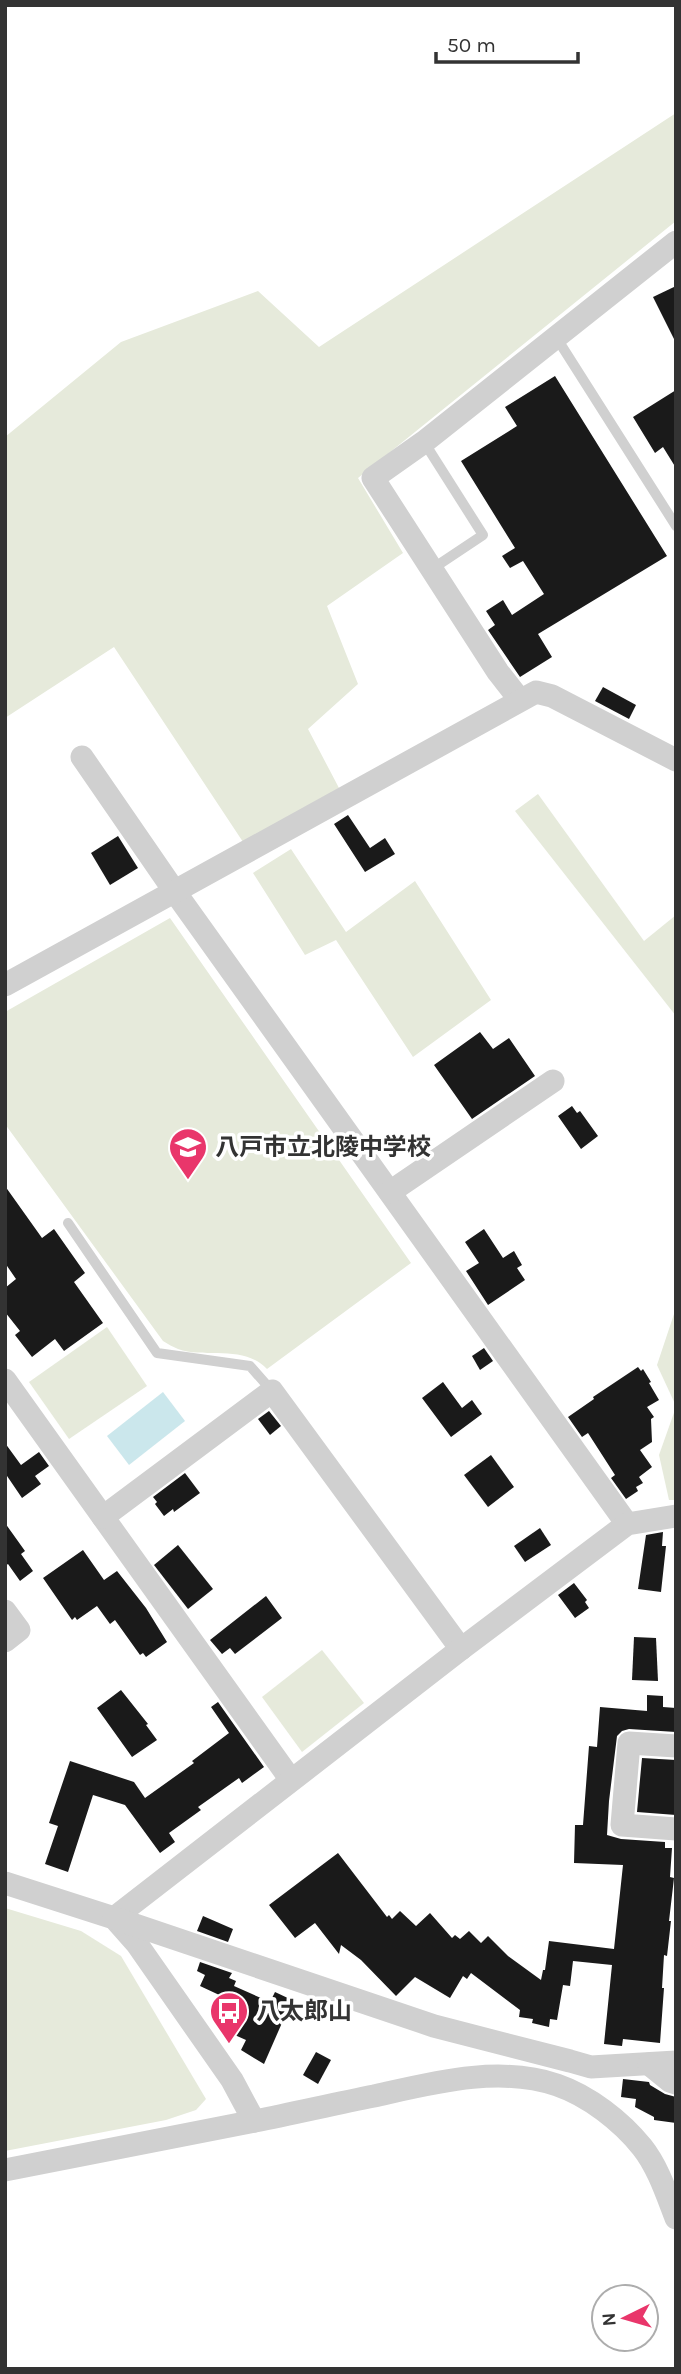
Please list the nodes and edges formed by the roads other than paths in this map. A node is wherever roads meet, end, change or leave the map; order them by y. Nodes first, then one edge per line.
1 (676, 242) edge
2 (556, 337) junction
3 (424, 442) junction
4 (676, 526) edge
5 (432, 569) junction
6 (520, 700) junction
7 (82, 757) dead end
8 (676, 760) edge
9 (175, 892) junction
10 (5, 985) edge
11 (553, 1081) dead end
12 (390, 1192) junction
13 (68, 1223) dead end
14 (5, 1380) edge
15 (272, 1391) junction
16 (676, 1516) edge
17 (103, 1517) junction
18 (627, 1524) junction
19 (5, 1611) edge
20 (5, 1641) edge
21 (461, 1649) junction
22 (676, 1746) edge
23 (291, 1780) junction
24 (676, 1829) edge
25 (5, 1883) edge
26 (114, 1918) junction
27 (570, 2061) junction
28 (676, 2062) edge
29 (649, 2064) junction
30 (676, 2083) edge
31 (556, 2085) junction
32 (254, 2121) junction
33 (5, 2169) edge
34 (676, 2218) edge

1 - 2 street
2 - 3 street
2 - 4 lane
3 - 5 street
3 - 5 lane
5 - 6 street
6 - 8 street
6 - 9 street
7 - 9 street
9 - 10 street
9 - 12 street
11 - 12 street
12 - 18 street
13 - 15 lane
14 - 17 street
15 - 17 street
15 - 21 street
16 - 18 street
17 - 23 street
18 - 21 street
19 - 20 street
21 - 23 street
22 - 24 street
23 - 26 street
25 - 26 street
26 - 27 street
26 - 32 street
27 - 29 street
27 - 31 street
28 - 29 street
29 - 30 street
31 - 32 street
31 - 34 street
32 - 33 street

